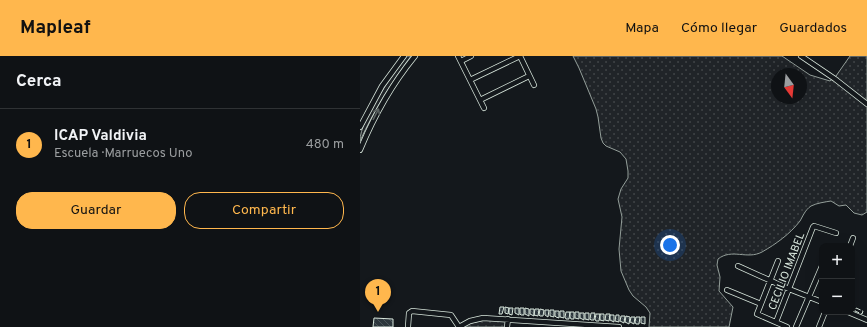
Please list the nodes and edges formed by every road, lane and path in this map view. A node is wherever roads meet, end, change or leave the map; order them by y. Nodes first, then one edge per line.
1 (404, 56) edge
2 (415, 56) edge
3 (458, 56) edge
4 (471, 56) edge
5 (520, 56) edge
6 (801, 56) edge
7 (461, 61) junction
8 (529, 76) junction
9 (470, 80) junction
10 (534, 85) dead end
11 (480, 100) junction
12 (867, 104) edge
13 (484, 108) dead end
14 (360, 127) edge
15 (360, 150) edge
16 (836, 233) dead end
17 (854, 238) dead end
18 (852, 243) edge
19 (778, 260) dead end
20 (738, 266) dead end
21 (819, 273) edge
22 (770, 281) junction
23 (789, 289) junction
24 (727, 290) dead end
25 (809, 297) junction
26 (819, 301) edge
27 (761, 304) junction
28 (823, 315) edge
29 (855, 315) edge
30 (508, 319) junction
31 (867, 320) edge
32 (776, 322) junction
33 (559, 325) edge
34 (408, 327) edge
35 (459, 327) edge
36 (507, 327) edge
37 (619, 327) edge
38 (787, 327) edge
39 (796, 327) edge
40 (819, 327) edge

1 - 14 street
15 -> 2 street
3 - 7 street
4 - 7 street
5 - 8 street
5 - 9 street
6 - 12 street
7 - 9 street
8 - 10 street
8 - 11 street
9 - 11 street
11 - 13 street
16 - 23 street, CECILIO IMABEL
17 - 18 street
19 - 22 street
20 - 22 street
21 - 25 street
22 - 23 street
22 - 27 street
23 - 25 street
23 - 32 street, CECILIO IMABEL
24 - 27 street
25 - 26 street
25 - 39 street
27 - 32 street
28 - 40 street
29 - 31 street
30 - 33 street
30 - 35 street
30 - 36 street
32 - 38 street
33 - 37 street
34 - 35 street

